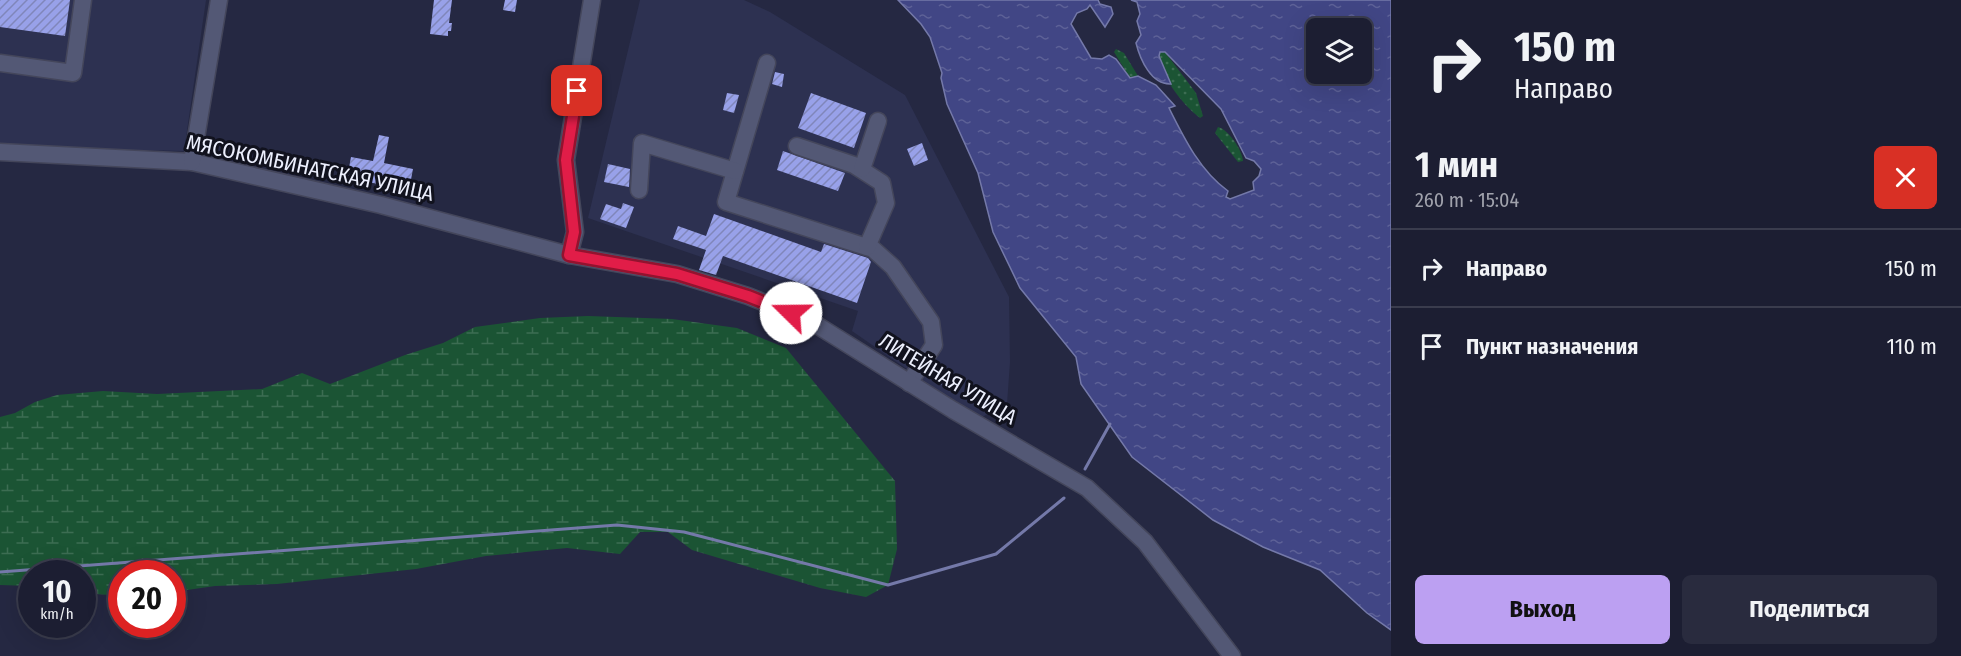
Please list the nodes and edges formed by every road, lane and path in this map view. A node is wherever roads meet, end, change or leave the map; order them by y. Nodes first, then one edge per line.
1 (83, 0) edge
2 (219, 0) edge
3 (592, 0) edge
4 (0, 63) edge
5 (766, 63) dead end
6 (878, 121) dead end
7 (797, 146) dead end
8 (0, 152) edge
9 (192, 162) junction
10 (861, 169) junction
11 (735, 171) junction
12 (639, 190) dead end
13 (867, 247) junction
14 (569, 255) junction
15 (909, 382) junction
16 (1232, 656) edge

1 - 4 street
2 - 9 street
3 - 14 street
5 - 11 street
6 - 10 street
7 - 10 street
8 - 9 street, МЯСОКОМБИНАТСКАЯ УЛИЦА
9 - 14 street, МЯСОКОМБИНАТСКАЯ УЛИЦА
10 - 13 street
11 - 12 street
11 - 13 street
13 - 15 street
14 - 15 street, ЛИТЕЙНАЯ УЛИЦА
15 - 16 street, ЛИТЕЙНАЯ УЛИЦА

